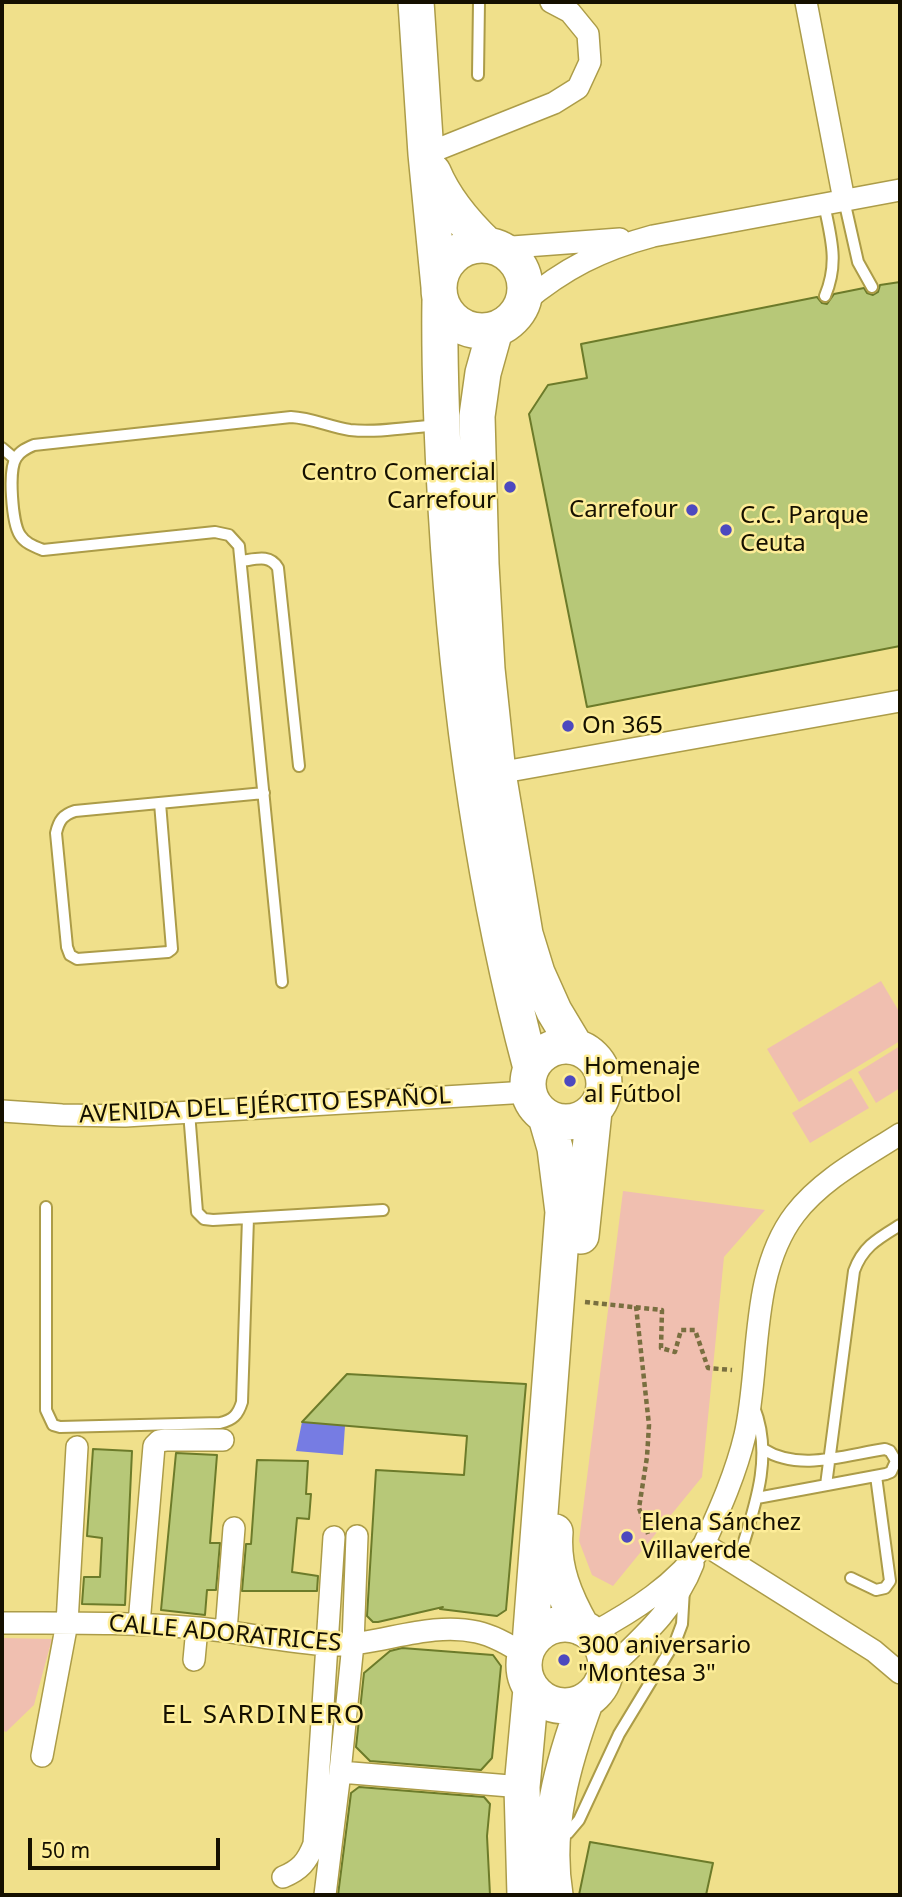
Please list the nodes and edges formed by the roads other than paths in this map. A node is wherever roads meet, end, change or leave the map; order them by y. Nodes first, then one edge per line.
1 (416, 2) edge
2 (479, 2) edge
3 (551, 2) edge
4 (806, 2) edge
5 (478, 75) dead end
6 (426, 154) junction
7 (900, 190) edge
8 (834, 202) junction
9 (653, 236) junction
10 (493, 247) junction
11 (873, 287) dead end
12 (440, 294) junction
13 (825, 296) dead end
14 (523, 303) junction
15 (495, 330) junction
16 (441, 424) junction
17 (2, 448) edge
18 (15, 459) junction
19 (242, 561) junction
20 (900, 701) edge
21 (299, 766) dead end
22 (498, 773) junction
23 (264, 793) junction
24 (160, 803) junction
25 (282, 982) dead end
26 (575, 1046) junction
27 (535, 1092) junction
28 (2, 1111) edge
29 (594, 1111) junction
30 (189, 1112) junction
31 (900, 1134) edge
32 (46, 1207) dead end
33 (383, 1210) dead end
34 (248, 1218) junction
35 (900, 1225) edge
36 (751, 1399) junction
37 (223, 1440) dead end
38 (77, 1447) dead end
39 (763, 1449) junction
40 (829, 1458) junction
41 (876, 1476) junction
42 (826, 1485) junction
43 (757, 1498) junction
44 (234, 1528) dead end
45 (357, 1536) dead end
46 (334, 1537) dead end
47 (700, 1550) junction
48 (737, 1564) junction
49 (851, 1578) dead end
50 (684, 1587) junction
51 (2, 1623) edge
52 (67, 1623) junction
53 (139, 1623) junction
54 (197, 1628) junction
55 (226, 1631) junction
56 (586, 1631) junction
57 (353, 1644) junction
58 (328, 1645) junction
59 (527, 1649) junction
60 (194, 1660) dead end
61 (900, 1673) edge
62 (596, 1687) junction
63 (531, 1689) junction
64 (42, 1756) dead end
65 (340, 1772) junction
66 (522, 1787) junction
67 (552, 1839) junction
68 (283, 1877) dead end
69 (324, 1895) edge
70 (526, 1895) edge
71 (555, 1895) edge

1 - 6 highway
2 - 5 lane
3 - 6 street
4 - 8 street
6 - 10 highway
6 - 12 highway
7 - 8 street
8 - 9 street
8 - 11 lane
8 - 13 lane
9 - 10 street
9 - 14 street
10 - 12 highway
10 - 14 highway
12 - 15 highway
12 - 16 highway
14 - 15 highway
15 - 22 highway
16 - 18 lane
16 - 27 highway
17 - 18 lane
18 - 19 lane
19 - 21 lane
19 - 23 lane
20 - 22 street
22 - 26 highway
23 - 24 lane
23 - 25 lane
24 - 24 lane
26 - 27 highway
26 - 29 highway
27 - 29 highway
27 - 30 street, AVENIDA DEL EJÉRCITO ESPAÑOL
27 - 59 highway
28 - 30 street, AVENIDA DEL EJÉRCITO ESPAÑOL
29 - 56 highway
30 - 34 lane
31 - 36 street
32 - 34 lane
33 - 34 lane
35 - 40 lane
36 - 39 lane
36 - 47 street
37 - 53 street
38 - 52 street
39 - 40 lane
39 - 43 lane
40 - 41 lane
40 - 42 lane
41 - 42 lane
41 - 49 lane
42 - 43 lane
43 - 48 lane
44 - 55 street
45 - 57 street
46 - 58 street
47 - 48 street
47 - 50 street
47 - 56 street
48 - 61 street
50 - 62 street
50 - 67 lane
51 - 52 street, CALLE ADORATRICES
52 - 53 street, CALLE ADORATRICES
52 - 64 street
53 - 54 street, CALLE ADORATRICES
54 - 55 street, CALLE ADORATRICES
54 - 60 street
55 - 58 street, CALLE ADORATRICES
56 - 59 highway
56 - 62 highway
57 - 58 street, CALLE ADORATRICES
57 - 59 street, CALLE ADORATRICES
57 - 65 street
58 - 68 street
59 - 63 highway
62 - 63 highway
62 - 67 highway
63 - 66 highway
65 - 66 street
65 - 69 street
66 - 70 highway
67 - 71 highway

